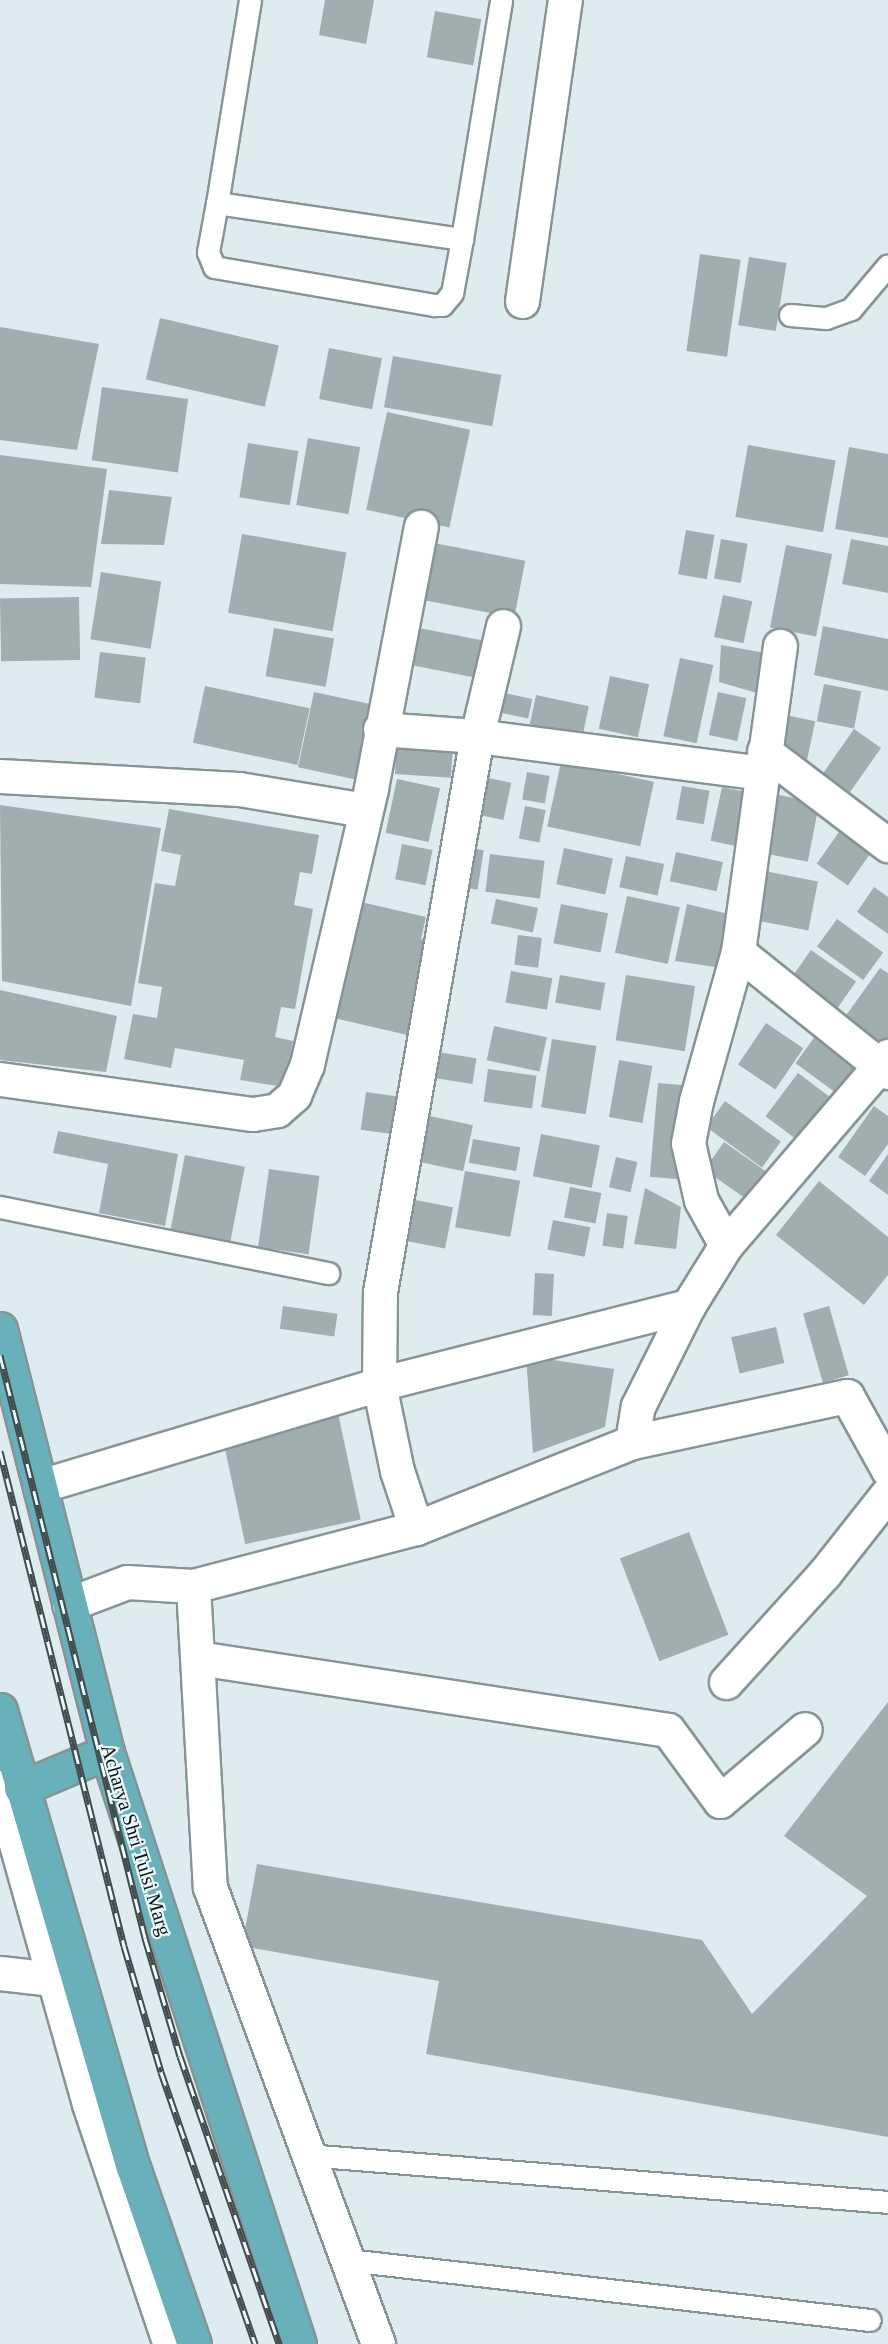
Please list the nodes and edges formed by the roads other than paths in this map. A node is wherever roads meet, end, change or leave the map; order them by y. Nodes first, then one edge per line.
1 (250, 0) edge
2 (501, 0) edge
3 (565, 0) edge
4 (217, 203) junction
5 (462, 239) junction
6 (888, 265) edge
7 (522, 301) dead end
8 (790, 315) dead end
9 (421, 527) dead end
10 (503, 626) dead end
11 (780, 646) dead end
12 (380, 729) junction
13 (477, 736) junction
14 (762, 762) junction
15 (0, 776) edge
16 (366, 810) junction
17 (888, 845) edge
18 (738, 952) junction
19 (885, 1064) edge
20 (0, 1079) edge
21 (0, 1208) edge
22 (726, 1245) junction
23 (328, 1273) dead end
24 (688, 1306) junction
25 (0, 1329) edge
26 (379, 1384) junction
27 (632, 1442) junction
28 (888, 1470) edge
29 (40, 1486) junction
30 (888, 1493) edge
31 (416, 1528) junction
32 (193, 1586) junction
33 (69, 1604) junction
34 (198, 1658) junction
35 (726, 1682) dead end
36 (0, 1710) edge
37 (805, 1729) dead end
38 (107, 1752) junction
39 (11, 1788) edge
40 (0, 1973) edge
41 (53, 1979) junction
42 (307, 2155) junction
43 (888, 2202) edge
44 (348, 2260) junction
45 (870, 2320) dead end
46 (170, 2344) edge
47 (194, 2344) edge
48 (299, 2344) edge
49 (378, 2344) edge

1 - 4 lane
2 - 5 lane
3 - 7 street
4 - 5 lane
4 - 5 lane
6 - 8 lane
9 - 12 street
10 - 13 street
11 - 14 street
12 - 13 street
12 - 16 street
13 - 14 street
13 - 26 street
14 - 17 street
14 - 18 street
15 - 16 street
16 - 20 street
18 - 19 street
18 - 22 street
19 - 22 street
21 - 23 lane
22 - 24 street
24 - 26 street
24 - 27 street
25 - 29 highway, Acharya Shri Tulsi Marg
26 - 29 street
26 - 31 street
27 - 28 street
27 - 31 street
29 - 33 highway, Acharya Shri Tulsi Marg
30 - 35 street
31 - 32 street
32 - 33 street
32 - 34 street
33 - 38 highway, Acharya Shri Tulsi Marg
34 - 37 street
34 - 42 street
36 - 39 highway
38 - 39 highway
38 - 48 highway, Acharya Shri Tulsi Marg
39 - 41 street
39 - 47 highway
40 - 41 street
41 - 46 street
42 - 43 lane
42 - 44 street
44 - 45 lane
44 - 49 street

